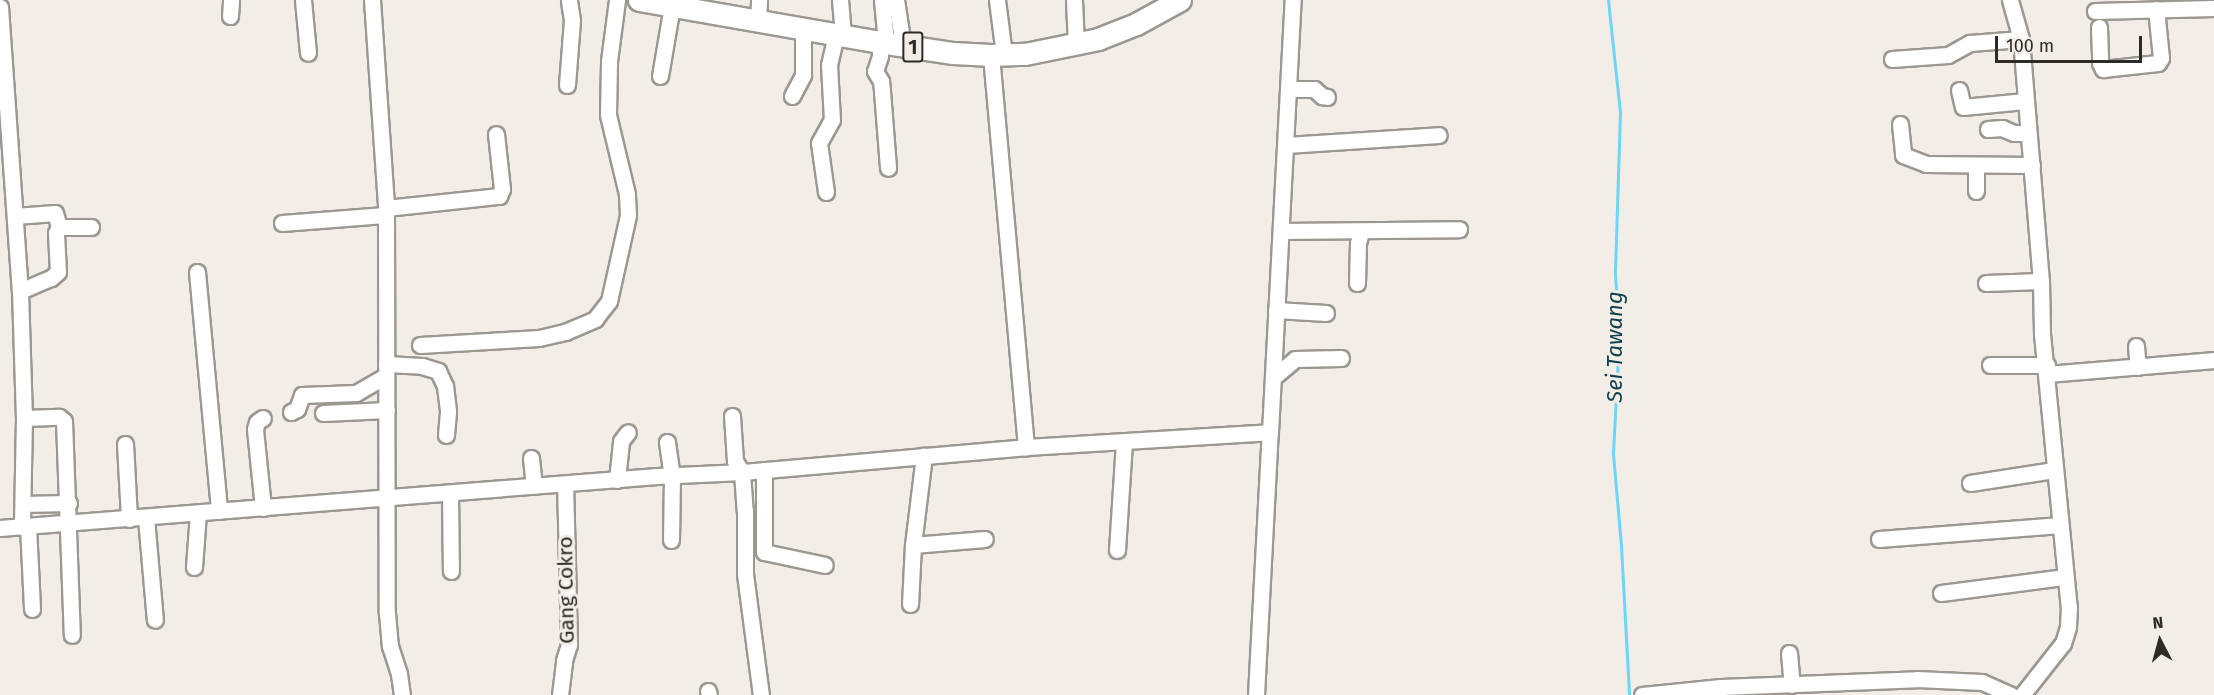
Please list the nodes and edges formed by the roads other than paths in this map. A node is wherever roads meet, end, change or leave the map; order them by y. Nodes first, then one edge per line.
1 (231, 0) edge
2 (303, 0) edge
3 (372, 0) edge
4 (569, 0) edge
5 (617, 0) edge
6 (639, 0) edge
7 (840, 0) edge
8 (882, 0) edge
9 (896, 0) edge
10 (997, 0) edge
11 (1074, 0) edge
12 (1180, 0) edge
13 (1293, 0) edge
14 (2010, 0) edge
15 (672, 6) junction
16 (713, 6) edge
17 (0, 7) edge
18 (1154, 7) edge
19 (2214, 8) edge
20 (2156, 9) junction
21 (759, 10) edge
22 (2095, 11) dead end
23 (230, 16) dead end
24 (2099, 27) dead end
25 (803, 28) junction
26 (839, 35) junction
27 (2021, 39) junction
28 (890, 43) junction
29 (1076, 45) junction
30 (308, 53) dead end
31 (998, 55) junction
32 (1892, 59) dead end
33 (660, 76) dead end
34 (567, 85) dead end
35 (1290, 89) junction
36 (1959, 90) dead end
37 (792, 96) dead end
38 (1327, 97) dead end
39 (2025, 101) junction
40 (1900, 124) dead end
41 (1988, 129) dead end
42 (2028, 133) junction
43 (496, 134) dead end
44 (1439, 135) dead end
45 (1286, 145) junction
46 (1976, 165) junction
47 (2032, 165) junction
48 (888, 168) dead end
49 (1976, 191) dead end
50 (826, 192) dead end
51 (385, 212) junction
52 (15, 216) junction
53 (282, 223) dead end
54 (59, 227) junction
55 (91, 227) dead end
56 (1459, 229) dead end
57 (1281, 231) junction
58 (1361, 232) junction
59 (197, 272) dead end
60 (2041, 280) junction
61 (1986, 283) dead end
62 (1357, 284) dead end
63 (20, 291) junction
64 (1276, 310) junction
65 (1326, 313) dead end
66 (420, 345) dead end
67 (2136, 346) dead end
68 (1341, 358) dead end
69 (2214, 360) edge
70 (1990, 364) dead end
71 (2138, 366) junction
72 (2047, 369) junction
73 (386, 370) junction
74 (1275, 376) junction
75 (387, 410) junction
76 (291, 412) dead end
77 (322, 412) dead end
78 (732, 416) dead end
79 (24, 418) junction
80 (263, 418) dead end
81 (628, 432) dead end
82 (1270, 432) junction
83 (446, 435) dead end
84 (667, 442) dead end
85 (1124, 442) junction
86 (125, 444) dead end
87 (1026, 447) junction
88 (924, 456) junction
89 (531, 458) dead end
90 (764, 470) junction
91 (2054, 470) junction
92 (742, 472) junction
93 (672, 477) junction
94 (617, 480) junction
95 (1970, 483) dead end
96 (565, 484) junction
97 (534, 486) junction
98 (450, 494) junction
99 (388, 498) junction
100 (69, 503) junction
101 (23, 504) junction
102 (263, 508) junction
103 (219, 511) junction
104 (198, 513) junction
105 (146, 518) junction
106 (129, 519) junction
107 (70, 524) junction
108 (2060, 525) junction
109 (25, 527) junction
110 (0, 528) edge
111 (985, 539) dead end
112 (1879, 539) dead end
113 (671, 540) dead end
114 (913, 545) junction
115 (1118, 550) dead end
116 (825, 565) dead end
117 (194, 567) dead end
118 (451, 571) dead end
119 (2065, 577) junction
120 (1941, 593) dead end
121 (910, 604) dead end
122 (32, 609) dead end
123 (156, 620) dead end
124 (72, 635) dead end
125 (1789, 653) dead end
126 (1797, 688) edge
127 (1862, 688) edge
128 (1721, 691) edge
129 (402, 695) edge
130 (560, 695) edge
131 (761, 695) edge
132 (1256, 695) edge
133 (1642, 695) edge
134 (2011, 695) edge
135 (2022, 695) edge

1 - 23 street
2 - 30 street
3 - 51 street
4 - 34 street
5 - 66 street
6 - 15 highway, 1
7 - 26 street
8 - 28 street
9 - 28 street
10 - 31 street
11 - 29 street
12 - 18 highway, 1
13 - 35 street
14 - 27 street
15 - 16 highway, 1
15 - 33 street
16 - 21 highway, 1
17 - 52 street
18 - 29 highway, 1
19 - 20 street
20 - 22 street
20 - 24 street
21 - 25 highway, 1
25 - 26 highway, 1
25 - 37 street
26 - 28 highway, 1
26 - 50 street
27 - 32 street
27 - 39 street
28 - 31 highway, 1
28 - 48 street
29 - 31 highway, 1
31 - 87 street
35 - 38 street
35 - 45 street
36 - 39 street
39 - 42 street
40 - 46 street
41 - 42 street
42 - 47 street
43 - 51 street
44 - 45 street
45 - 57 street
46 - 47 street
46 - 49 street
47 - 60 street
51 - 53 street
51 - 73 street
52 - 54 street
52 - 63 street
54 - 55 street
54 - 63 street
56 - 58 street
57 - 58 street
57 - 64 street
58 - 62 street
59 - 103 street
60 - 61 street
60 - 72 street
63 - 79 street
64 - 65 street
64 - 74 street
67 - 71 street
68 - 74 street
69 - 71 street
70 - 72 street
71 - 72 street
72 - 91 street
73 - 75 street
73 - 76 street
73 - 83 street
74 - 82 street
75 - 77 street
75 - 99 street
78 - 92 street
79 - 100 street
79 - 101 street
80 - 102 street
81 - 94 street
82 - 85 street
82 - 132 street
84 - 93 street
85 - 87 street
85 - 115 street
86 - 106 street
87 - 88 street
88 - 90 street
88 - 114 street
89 - 97 street
90 - 92 street
90 - 116 street
91 - 95 street
91 - 108 street
92 - 93 street
92 - 131 street
93 - 94 street
93 - 113 street
94 - 96 street
96 - 97 street
96 - 130 street, Gang Cokro
97 - 98 street
98 - 99 street
98 - 118 street
99 - 102 street
99 - 129 street
100 - 101 street
100 - 107 street
101 - 109 street
102 - 103 street
103 - 104 street
104 - 105 street
104 - 117 street
105 - 106 street
105 - 123 street
106 - 107 street
107 - 109 street
107 - 124 street
108 - 112 street
108 - 119 street
109 - 110 street
109 - 122 street
111 - 114 street
114 - 121 street
119 - 120 street
119 - 135 street
125 - 126 street
126 - 127 street
126 - 128 street
127 - 134 street
128 - 133 street

